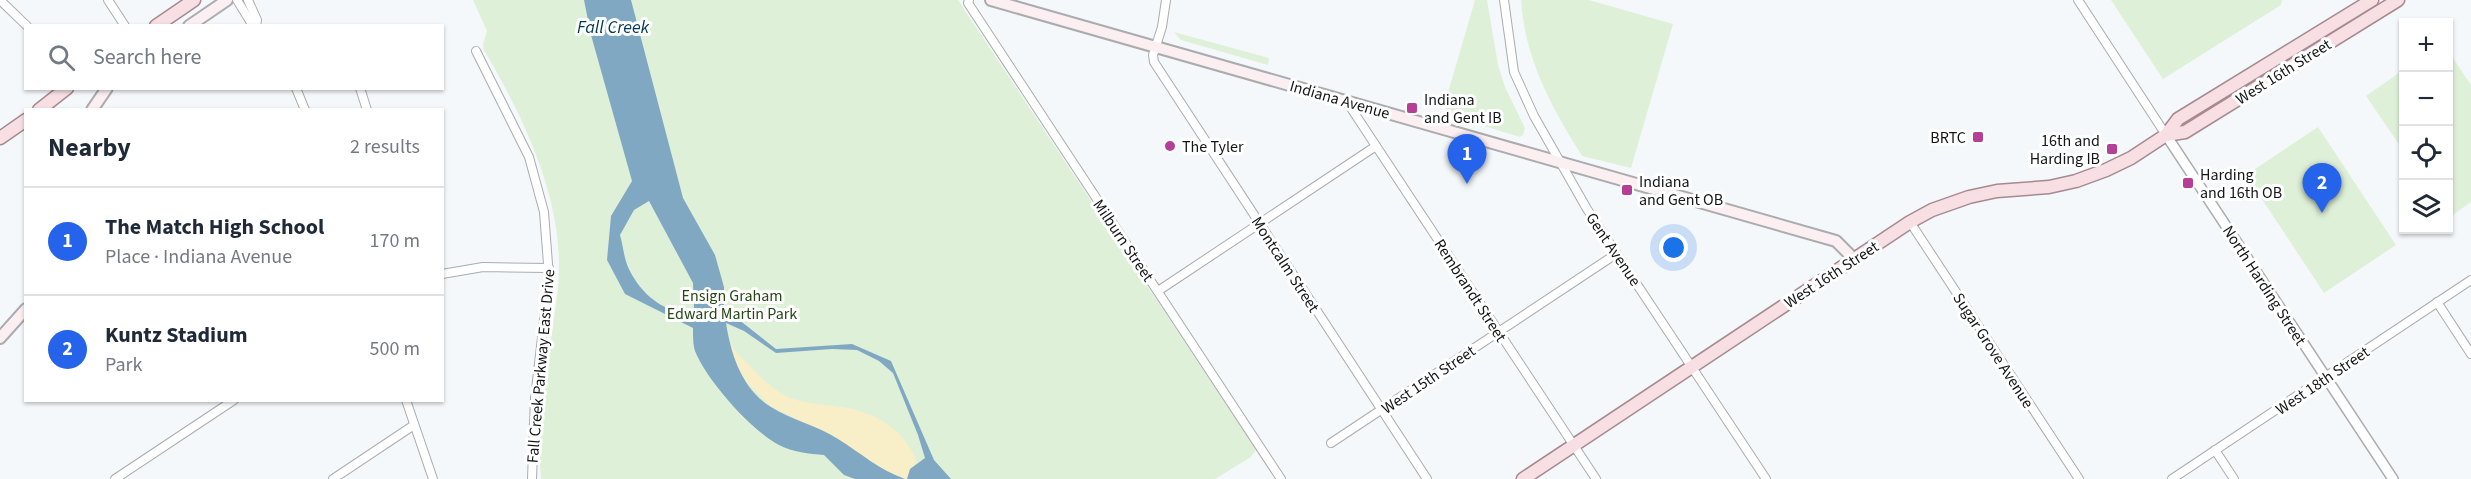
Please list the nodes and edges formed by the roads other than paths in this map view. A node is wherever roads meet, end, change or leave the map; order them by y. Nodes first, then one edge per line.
1 (0, 0) edge
2 (108, 0) edge
3 (194, 0) edge
4 (227, 0) edge
5 (237, 0) edge
6 (248, 0) edge
7 (969, 0) edge
8 (991, 0) edge
9 (1166, 0) edge
10 (1504, 0) edge
11 (2078, 0) edge
12 (2372, 0) edge
13 (2398, 0) edge
14 (25, 24) edge
15 (124, 24) edge
16 (159, 24) edge
17 (192, 24) edge
18 (253, 24) edge
19 (255, 24) edge
20 (1155, 46) junction
21 (476, 51) dead end
22 (65, 90) edge
23 (106, 90) edge
24 (300, 90) edge
25 (361, 90) edge
26 (1346, 100) junction
27 (42, 108) edge
28 (93, 108) edge
29 (304, 108) edge
30 (366, 108) edge
31 (24, 121) edge
32 (2166, 135) junction
33 (0, 138) edge
34 (1376, 146) junction
35 (1561, 162) junction
36 (1910, 222) junction
37 (1259, 224) junction
38 (1616, 254) junction
39 (1854, 259) junction
40 (549, 268) junction
41 (444, 274) edge
42 (2471, 280) edge
43 (1158, 291) junction
44 (2437, 302) junction
45 (24, 311) edge
46 (1498, 332) junction
47 (0, 338) edge
48 (2471, 354) edge
49 (1692, 366) junction
50 (2326, 377) junction
51 (231, 402) edge
52 (407, 402) edge
53 (1382, 410) junction
54 (414, 425) junction
55 (1331, 443) dead end
56 (1574, 445) junction
57 (2216, 450) junction
58 (115, 479) edge
59 (333, 479) edge
60 (433, 479) edge
61 (532, 479) edge
62 (1281, 479) edge
63 (1427, 479) edge
64 (1523, 479) edge
65 (1596, 479) edge
66 (1766, 479) edge
67 (2079, 479) edge
68 (2172, 479) edge
69 (2234, 479) edge
70 (2393, 479) edge

1 - 14 street
2 - 15 street
3 - 16 main road
4 - 17 main road
5 - 18 street
6 - 19 street
7 - 43 street, Milburn Street
8 - 20 main road, Indiana Avenue
9 - 20 street
10 - 35 street, Gent Avenue
11 - 32 street, North Harding Street
12 - 32 main road, West 16th Street
13 - 32 main road, West 16th Street
20 - 26 main road, Indiana Avenue
20 - 37 street, Montcalm Street
21 - 40 street, Fall Creek Parkway East Drive
22 - 27 main road
23 - 28 main road
24 - 29 street
25 - 30 street
26 - 34 street, Rembrandt Street
26 - 35 main road, Indiana Avenue
31 - 33 main road
32 - 36 main road, West 16th Street
32 - 50 street, North Harding Street
34 - 37 street
34 - 46 street, Rembrandt Street
35 - 38 street, Gent Avenue
35 - 39 main road, Indiana Avenue
36 - 39 main road, West 16th Street
36 - 67 street, Sugar Grove Avenue
37 - 43 street
37 - 53 street, Montcalm Street
38 - 46 street, West 15th Street
38 - 49 street, Gent Avenue
39 - 49 main road, West 16th Street
40 - 41 street
40 - 61 street, Fall Creek Parkway East Drive
42 - 44 street, West 18th Street
43 - 62 street, Milburn Street
44 - 48 street
44 - 50 street, West 18th Street
45 - 47 main road
46 - 53 street, West 15th Street
46 - 56 street, Rembrandt Street
49 - 56 main road, West 16th Street
49 - 66 street, Gent Avenue
50 - 57 street, West 18th Street
50 - 70 street, North Harding Street
51 - 58 street
52 - 54 street
53 - 55 street, West 15th Street
53 - 63 street, Montcalm Street
54 - 59 street
54 - 60 street
56 - 64 main road, West 16th Street
56 - 65 street, Rembrandt Street
57 - 68 street, West 18th Street
57 - 69 street

